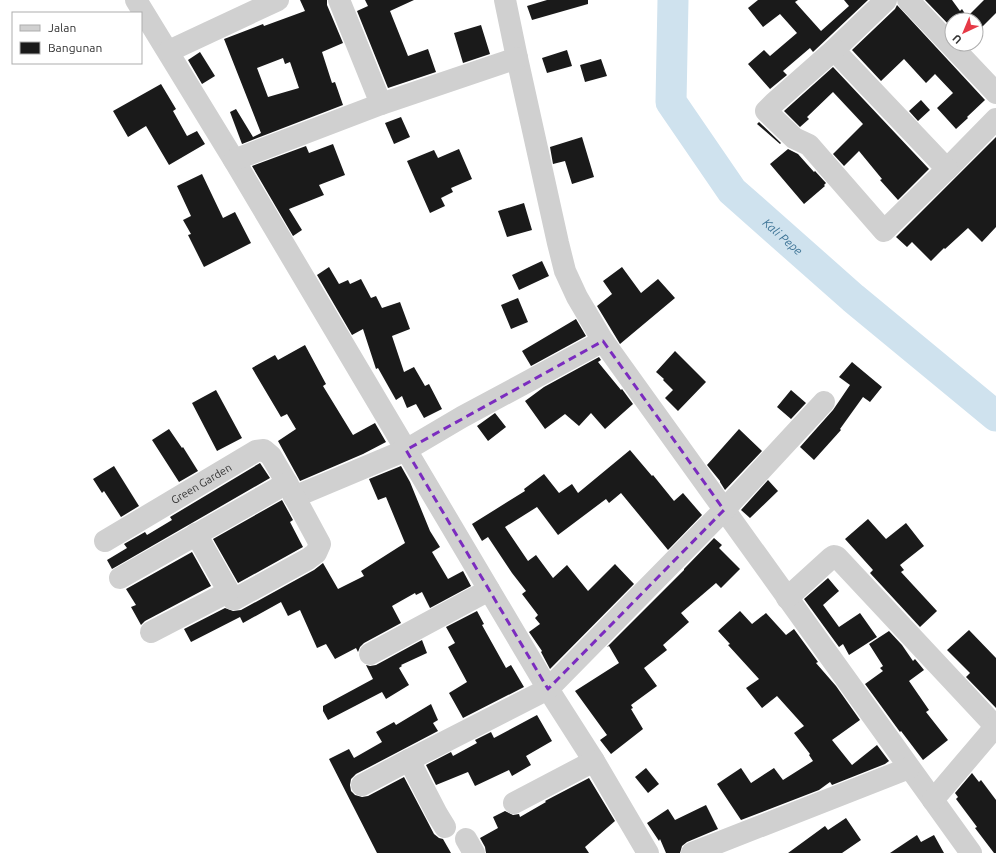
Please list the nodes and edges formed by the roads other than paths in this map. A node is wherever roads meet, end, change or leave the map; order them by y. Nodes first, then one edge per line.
1 (136, 0) edge
2 (278, 0) edge
3 (340, 0) edge
4 (506, 0) edge
5 (886, 0) edge
6 (908, 0) edge
7 (834, 50) junction
8 (169, 51) junction
9 (517, 58) junction
10 (996, 93) edge
11 (381, 104) junction
12 (996, 119) edge
13 (234, 160) junction
14 (947, 169) junction
15 (602, 341) junction
16 (824, 402) dead end
17 (406, 450) junction
18 (291, 490) junction
19 (724, 510) junction
20 (196, 534) junction
21 (106, 541) dead end
22 (120, 578) dead end
23 (489, 590) junction
24 (228, 592) junction
25 (787, 598) junction
26 (151, 632) dead end
27 (370, 654) dead end
28 (548, 689) junction
29 (996, 727) edge
30 (409, 760) junction
31 (594, 761) junction
32 (909, 768) junction
33 (362, 785) dead end
34 (933, 800) junction
35 (514, 803) dead end
36 (445, 826) dead end
37 (648, 853) edge
38 (692, 853) edge
39 (971, 853) edge

1 - 8 street
2 - 8 street
3 - 11 street
4 - 9 street
5 - 7 street
6 - 10 street
7 - 14 street
7 - 14 street
8 - 13 street
9 - 11 street
9 - 15 street
11 - 13 street
12 - 14 street
13 - 17 street
15 - 17 street
15 - 19 street
16 - 19 street
17 - 18 street
17 - 23 street
18 - 20 street
18 - 21 street, Green Garden
18 - 24 street, Green Garden
19 - 25 street
19 - 28 street
20 - 22 street
20 - 24 street
23 - 27 street
23 - 28 street
24 - 26 street
25 - 29 street
25 - 32 street
28 - 30 street
28 - 31 street
29 - 34 street
30 - 33 street
30 - 36 street
31 - 35 street
31 - 37 street
32 - 34 street
32 - 38 street
34 - 39 street

